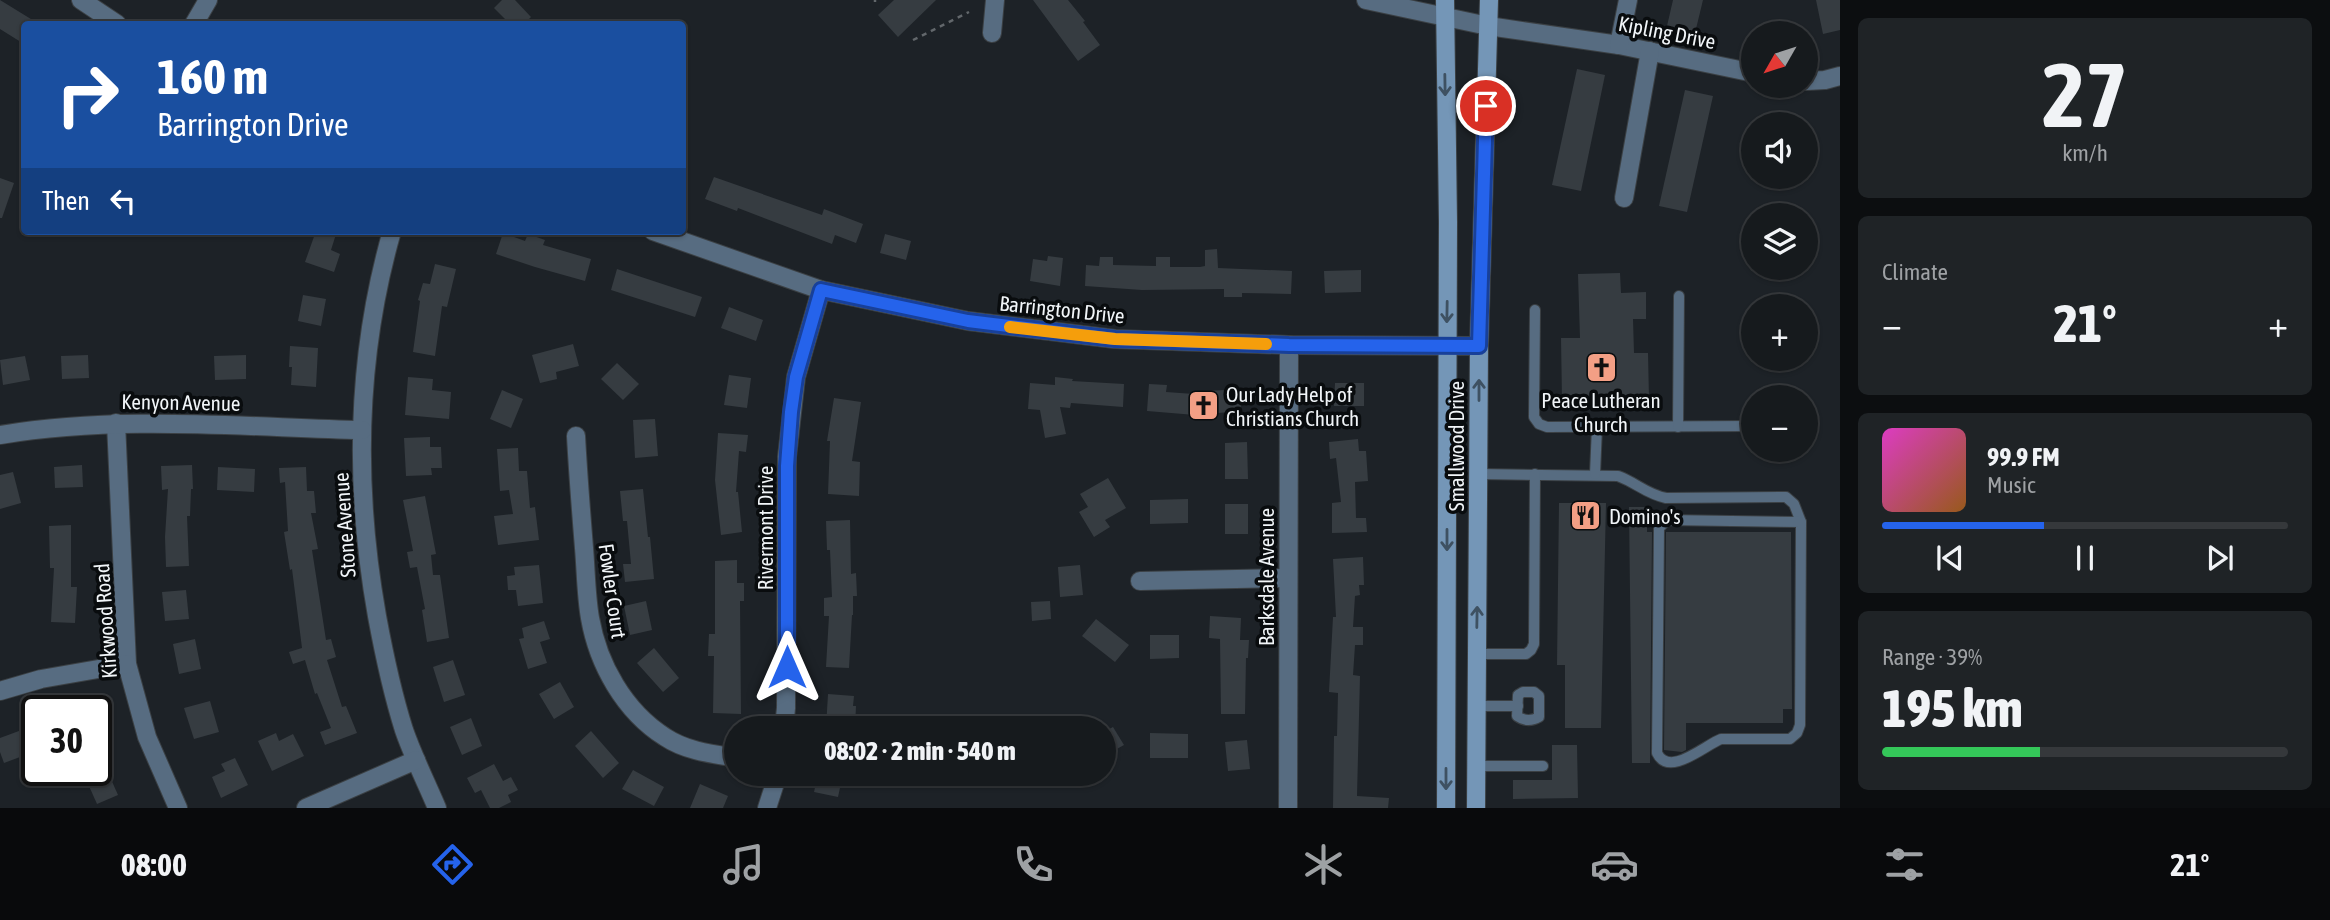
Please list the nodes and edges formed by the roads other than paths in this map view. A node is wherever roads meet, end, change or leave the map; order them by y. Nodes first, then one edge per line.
1 (81, 0) edge
2 (208, 0) edge
3 (995, 0) edge
4 (1366, 0) edge
5 (1489, 0) edge
6 (1628, 0) edge
7 (1445, 8) edge
8 (112, 21) edge
9 (196, 21) edge
10 (1488, 26) junction
11 (992, 33) dead end
12 (1619, 45) junction
13 (1650, 51) junction
14 (1741, 71) edge
15 (1840, 76) edge
16 (1818, 80) edge
17 (1624, 198) dead end
18 (391, 235) edge
19 (664, 235) edge
20 (821, 290) junction
21 (1679, 296) dead end
22 (1535, 310) dead end
23 (1289, 345) junction
24 (1447, 346) junction
25 (1479, 346) junction
26 (116, 422) junction
27 (1678, 426) junction
28 (1741, 426) edge
29 (1597, 427) junction
30 (362, 430) junction
31 (0, 435) edge
32 (576, 436) dead end
33 (1479, 474) junction
34 (1535, 474) junction
35 (1595, 474) junction
36 (1801, 522) junction
37 (1288, 578) junction
38 (1140, 581) dead end
39 (1476, 654) junction
40 (127, 664) junction
41 (0, 691) edge
42 (1476, 706) junction
43 (1518, 706) dead end
44 (784, 716) edge
45 (724, 755) edge
46 (416, 760) junction
47 (1476, 766) junction
48 (1543, 766) dead end
49 (774, 786) edge
50 (178, 808) edge
51 (306, 808) edge
52 (437, 808) edge
53 (767, 808) edge
54 (1288, 808) edge
55 (1446, 808) edge
56 (1476, 808) edge

1 - 8 street
2 - 9 street
3 - 11 street
4 - 7 street, Kipling Drive
5 - 10 main road, Smallwood Drive
6 - 12 street
7 - 10 street, Kipling Drive
7 -> 24 main road, Smallwood Drive
10 - 12 street, Kipling Drive
10 - 25 main road, Smallwood Drive
12 - 13 street, Kipling Drive
13 - 14 street, Kipling Drive
13 - 17 street
15 - 16 street
18 - 30 street, Stone Avenue
19 - 20 street, Barrington Drive
20 - 23 street, Barrington Drive
20 - 44 street, Rivermont Drive
21 - 27 lane
22 - 29 lane
23 - 24 street, Barrington Drive
23 - 37 street, Barksdale Avenue
24 - 25 street, Barrington Drive
24 -> 55 main road, Smallwood Drive
33 -> 25 main road, Smallwood Drive
26 - 30 street, Kenyon Avenue
26 - 31 street, Kenyon Avenue
26 - 40 street, Kirkwood Road
27 - 28 lane
27 - 29 lane
29 - 35 lane
30 - 46 street, Stone Avenue
32 - 45 street, Fowler Court
33 - 34 lane
39 -> 33 main road, Smallwood Drive
34 - 35 lane
34 - 39 lane
35 - 36 lane
36 - 36 lane
37 - 38 street
37 - 54 street, Barksdale Avenue
39 - 42 main road, Smallwood Drive
40 - 41 street
40 - 50 street, Kirkwood Road
42 - 43 lane
42 - 47 main road, Smallwood Drive
46 - 51 street
46 - 52 street, Stone Avenue
47 - 48 lane
47 - 56 main road, Smallwood Drive
49 - 53 street

